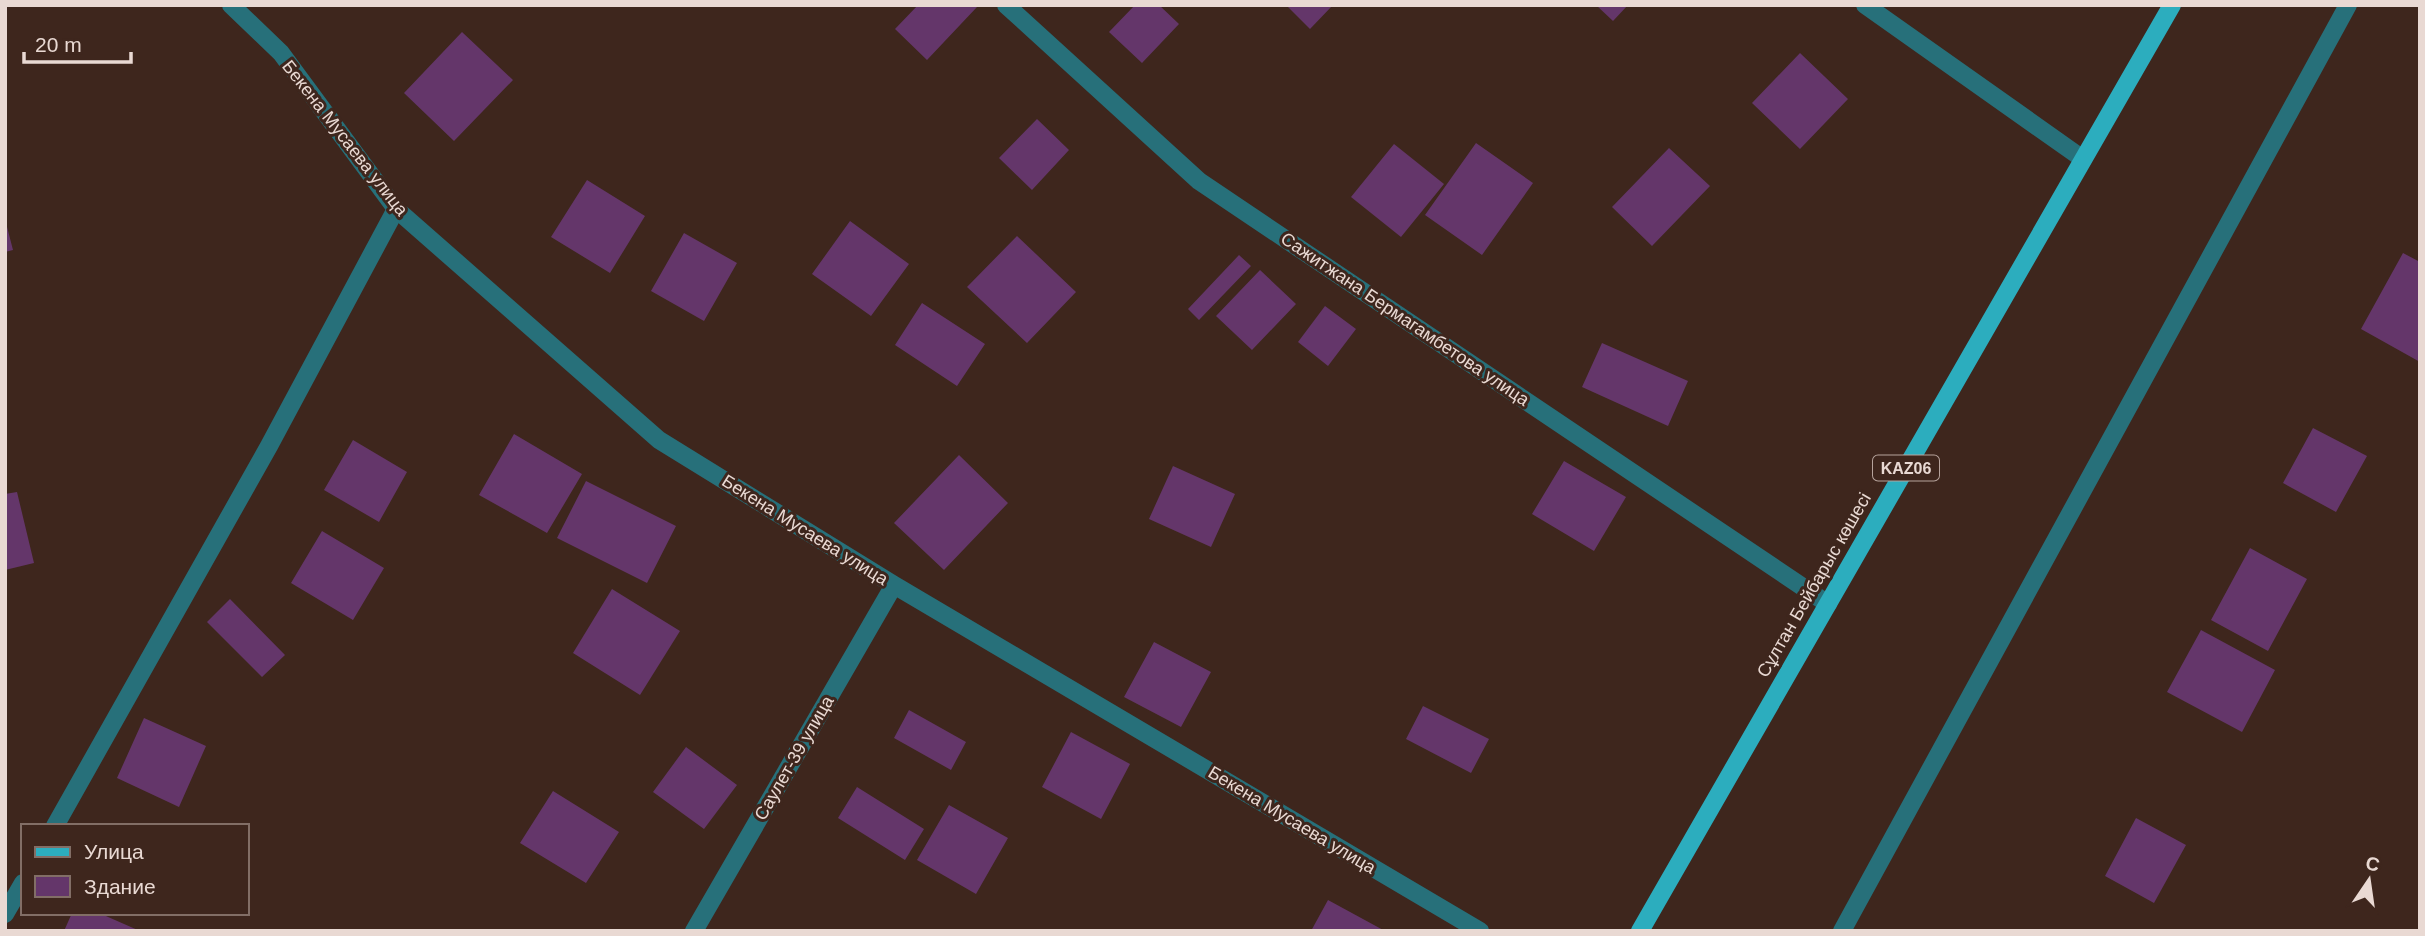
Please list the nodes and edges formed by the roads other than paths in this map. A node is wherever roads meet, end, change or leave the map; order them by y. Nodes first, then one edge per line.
1 (231, 5) edge
2 (1006, 5) edge
3 (1865, 5) edge
4 (2172, 5) edge
5 (2348, 5) edge
6 (2083, 159) junction
7 (396, 209) junction
8 (894, 585) junction
9 (1828, 604) junction
10 (56, 824) edge
11 (21, 886) edge
12 (5, 914) edge
13 (694, 931) edge
14 (1480, 931) edge
15 (1640, 931) edge
16 (1842, 931) edge

1 - 7 street, Бекена Мусаева улица
2 - 9 street, Сажитжана Бермагамбетова улица
3 - 6 street
4 - 6 main road, Сұлтан Бейбарыс көшесі / KAZ06
5 - 16 street
6 - 9 main road, Сұлтан Бейбарыс көшесі / KAZ06
7 - 8 street, Бекена Мусаева улица
7 - 10 street
8 - 13 street, Саулет-39 улица
8 - 14 street, Бекена Мусаева улица
9 - 15 main road, Сұлтан Бейбарыс көшесі / KAZ06
11 - 12 street

